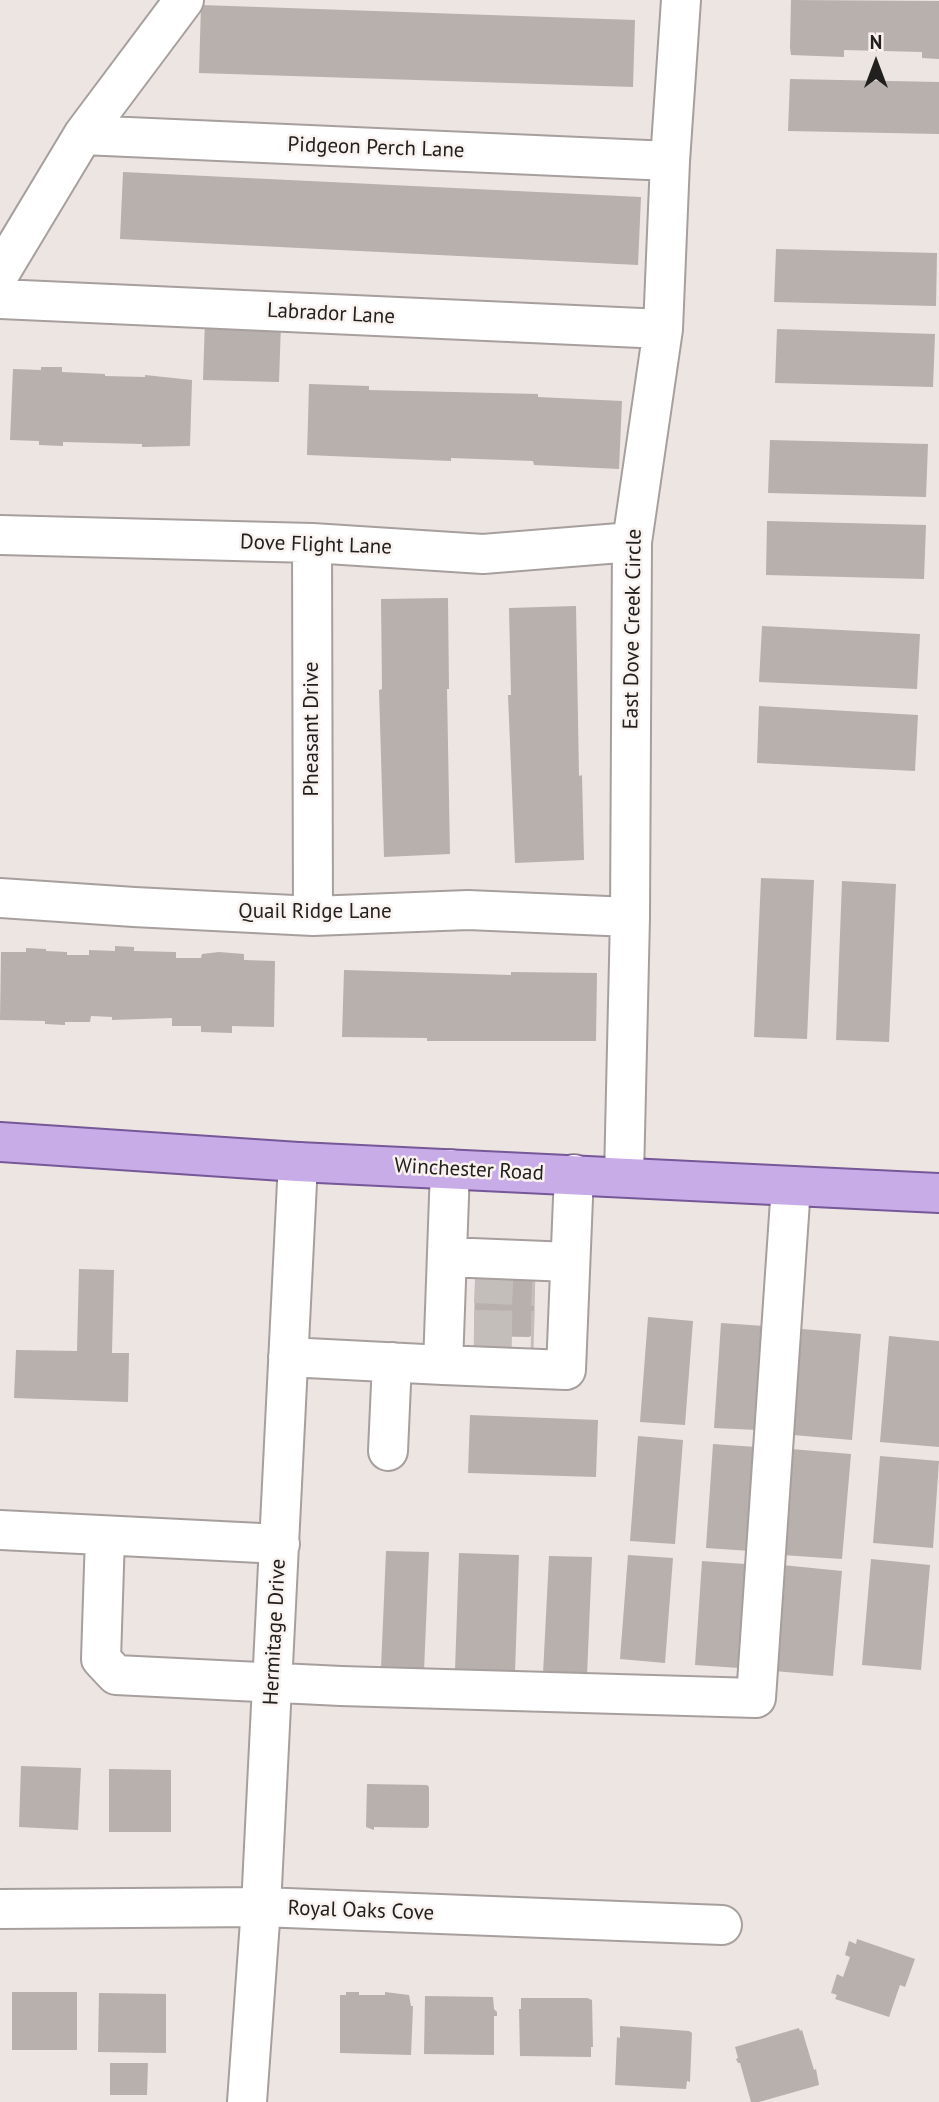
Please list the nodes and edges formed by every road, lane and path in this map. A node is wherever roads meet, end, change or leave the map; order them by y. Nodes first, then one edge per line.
1 (184, 0) edge
2 (681, 0) edge
3 (83, 135) junction
4 (670, 161) junction
5 (0, 273) edge
6 (0, 299) edge
7 (663, 329) junction
8 (0, 535) edge
9 (632, 542) junction
10 (312, 543) junction
11 (0, 898) edge
12 (313, 915) junction
13 (630, 917) junction
14 (0, 1142) edge
15 (298, 1162) junction
16 (450, 1169) junction
17 (574, 1174) junction
18 (624, 1177) junction
19 (791, 1186) junction
20 (939, 1193) edge
21 (458, 1299) junction
22 (554, 1303) junction
23 (288, 1357) junction
24 (392, 1362) junction
25 (443, 1365) junction
26 (388, 1451) dead end
27 (0, 1531) edge
28 (104, 1536) junction
29 (279, 1544) junction
30 (272, 1683) junction
31 (261, 1907) junction
32 (0, 1909) edge
33 (722, 1925) dead end
34 (247, 2102) edge

1 - 3 street
2 - 4 street, East Dove Creek Circle
3 - 4 street, Pidgeon Perch Lane
3 - 5 street
4 - 7 street, East Dove Creek Circle
6 - 7 street, Labrador Lane
7 - 9 street, East Dove Creek Circle
8 - 10 street, Dove Flight Lane
9 - 10 street, Dove Flight Lane
9 - 13 street, East Dove Creek Circle
10 - 12 street, Pheasant Drive
11 - 12 street, Quail Ridge Lane
12 - 13 street, Quail Ridge Lane
13 - 18 street, East Dove Creek Circle
14 - 15 main road, Winchester Road
15 - 16 main road, Winchester Road
15 - 23 street, Hermitage Drive
16 - 17 main road, Winchester Road
16 - 21 street
17 - 18 main road, Winchester Road
17 - 22 street
18 - 19 main road, Winchester Road
19 - 20 main road, Winchester Road
19 - 30 street
21 - 22 street
21 - 25 street
22 - 25 street
23 - 24 street
23 - 29 street, Hermitage Drive
24 - 25 street
24 - 26 street
27 - 28 street
28 - 29 street
28 - 30 street
29 - 30 street, Hermitage Drive
30 - 31 street, Hermitage Drive
31 - 32 street, Royal Oaks Cove
31 - 33 street, Royal Oaks Cove
31 - 34 street, Hermitage Drive

